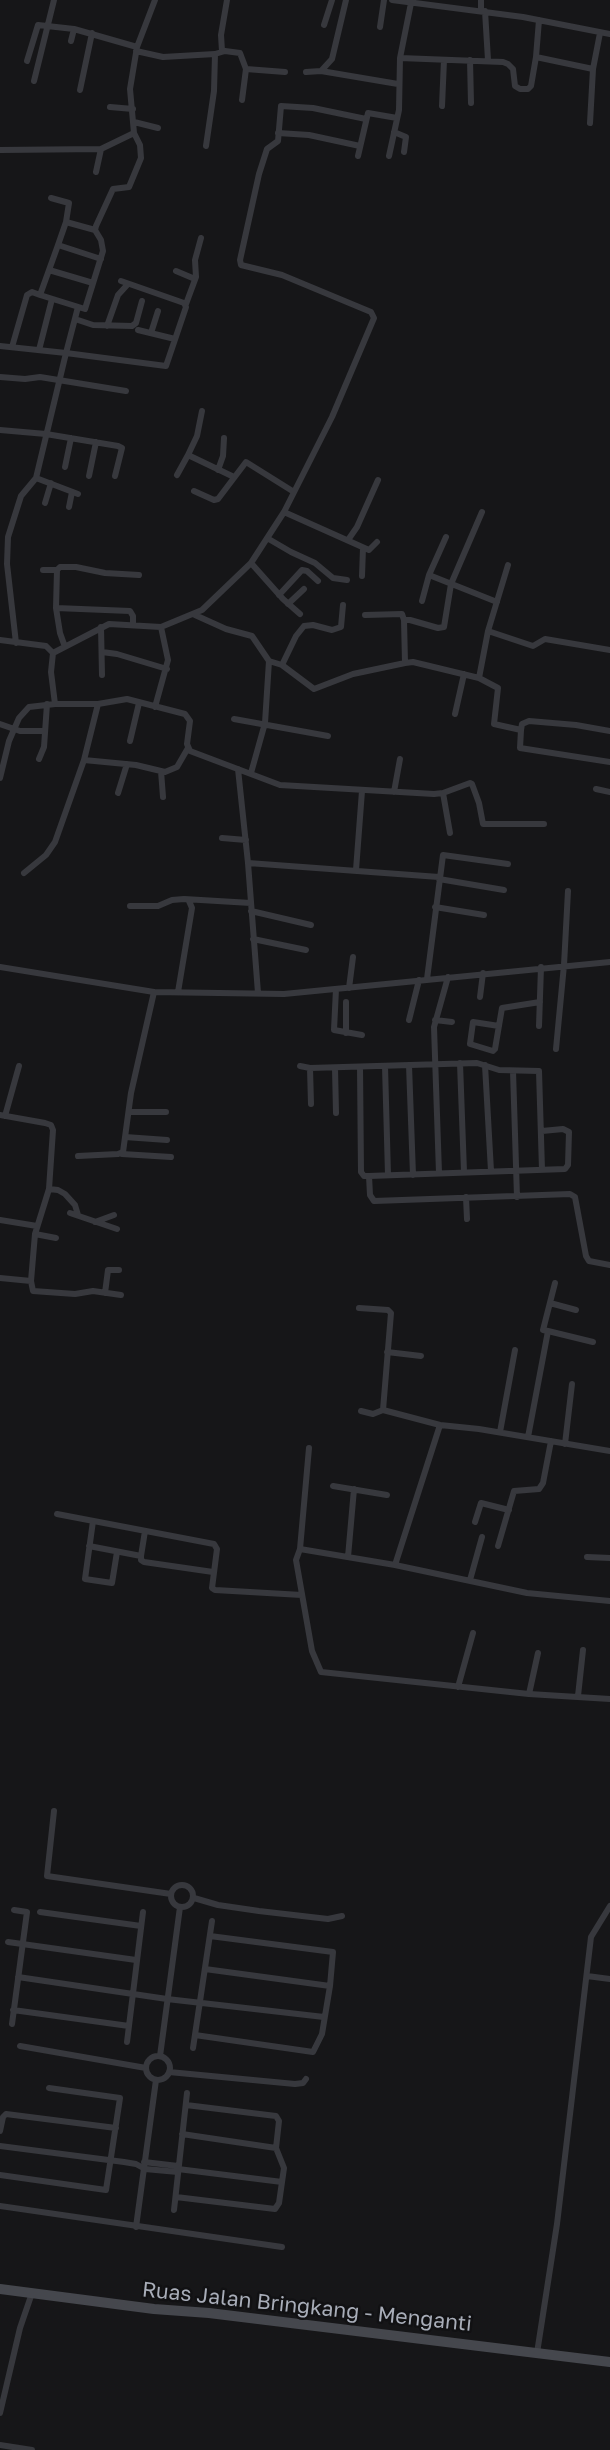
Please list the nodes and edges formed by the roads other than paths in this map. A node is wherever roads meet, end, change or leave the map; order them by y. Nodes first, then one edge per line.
1 (54, 0) edge
2 (155, 0) edge
3 (227, 0) edge
4 (332, 0) edge
5 (346, 0) edge
6 (384, 0) edge
7 (392, 0) edge
8 (481, 0) edge
9 (411, 3) junction
10 (483, 11) junction
11 (539, 20) junction
12 (47, 25) junction
13 (324, 25) dead end
14 (380, 27) dead end
15 (74, 29) junction
16 (92, 33) junction
17 (600, 33) junction
18 (610, 34) edge
19 (71, 41) dead end
20 (136, 49) junction
21 (219, 53) junction
22 (536, 57) junction
23 (400, 58) junction
24 (444, 60) junction
25 (470, 60) junction
26 (488, 60) junction
27 (27, 61) dead end
28 (246, 69) junction
29 (593, 69) junction
30 (321, 71) junction
31 (285, 72) dead end
32 (306, 72) dead end
33 (34, 81) dead end
34 (398, 84) junction
35 (80, 90) dead end
36 (242, 100) dead end
37 (471, 103) dead end
38 (442, 106) dead end
39 (110, 107) dead end
40 (133, 109) junction
41 (397, 118) junction
42 (366, 119) junction
43 (134, 122) junction
44 (590, 123) dead end
45 (158, 128) dead end
46 (394, 132) junction
47 (134, 133) junction
48 (278, 133) junction
49 (206, 146) dead end
50 (360, 146) junction
51 (100, 149) junction
52 (0, 150) edge
53 (404, 152) dead end
54 (358, 156) dead end
55 (389, 156) dead end
56 (96, 172) dead end
57 (51, 198) dead end
58 (66, 222) junction
59 (95, 230) junction
60 (201, 238) dead end
61 (58, 246) junction
62 (101, 259) junction
63 (49, 270) junction
64 (176, 271) dead end
65 (195, 279) junction
66 (93, 283) junction
67 (40, 295) junction
68 (52, 299) junction
69 (142, 301) dead end
70 (186, 304) junction
71 (82, 308) junction
72 (158, 311) dead end
73 (78, 320) junction
74 (107, 326) junction
75 (138, 330) dead end
76 (150, 333) junction
77 (176, 339) junction
78 (0, 346) edge
79 (12, 347) junction
80 (39, 350) junction
81 (66, 353) junction
82 (0, 377) edge
83 (60, 381) junction
84 (127, 391) dead end
85 (202, 411) dead end
86 (0, 430) edge
87 (46, 434) junction
88 (71, 438) junction
89 (224, 438) dead end
90 (96, 442) junction
91 (188, 454) junction
92 (65, 467) dead end
93 (218, 470) junction
94 (177, 475) dead end
95 (89, 476) dead end
96 (115, 476) dead end
97 (234, 477) junction
98 (36, 478) junction
99 (378, 480) dead end
100 (51, 483) junction
101 (194, 491) dead end
102 (294, 492) junction
103 (45, 503) dead end
104 (69, 507) dead end
105 (284, 512) junction
106 (482, 512) dead end
107 (446, 537) dead end
108 (267, 538) junction
109 (348, 540) junction
110 (377, 542) dead end
111 (363, 548) junction
112 (251, 563) junction
113 (508, 565) dead end
114 (43, 570) dead end
115 (57, 570) junction
116 (139, 575) dead end
117 (429, 575) junction
118 (362, 576) dead end
119 (347, 580) dead end
120 (318, 581) dead end
121 (451, 584) junction
122 (304, 589) dead end
123 (279, 595) junction
124 (422, 601) dead end
125 (497, 602) junction
126 (288, 604) junction
127 (343, 605) dead end
128 (56, 608) junction
129 (300, 614) dead end
130 (195, 615) junction
131 (365, 615) dead end
132 (404, 620) junction
133 (133, 624) junction
134 (101, 627) junction
135 (161, 627) junction
136 (488, 631) junction
137 (0, 640) edge
138 (16, 643) junction
139 (65, 647) junction
140 (610, 650) edge
141 (102, 652) junction
142 (53, 653) junction
143 (269, 662) junction
144 (405, 663) junction
145 (282, 665) junction
146 (167, 669) junction
147 (464, 674) junction
148 (102, 675) dead end
149 (479, 678) junction
150 (139, 703) junction
151 (51, 704) junction
152 (98, 704) junction
153 (155, 706) junction
154 (455, 714) dead end
155 (234, 719) dead end
156 (265, 723) junction
157 (0, 724) edge
158 (14, 728) junction
159 (521, 730) junction
160 (45, 731) junction
161 (610, 731) edge
162 (328, 736) dead end
163 (130, 741) dead end
164 (188, 748) junction
165 (39, 759) dead end
166 (400, 759) dead end
167 (84, 760) junction
168 (610, 762) edge
169 (127, 764) junction
170 (238, 769) junction
171 (161, 771) junction
172 (251, 774) junction
173 (0, 778) edge
174 (596, 789) dead end
175 (362, 791) junction
176 (394, 792) junction
177 (610, 792) edge
178 (118, 793) dead end
179 (443, 793) junction
180 (163, 797) dead end
181 (544, 824) dead end
182 (450, 833) dead end
183 (222, 838) dead end
184 (246, 839) junction
185 (248, 863) junction
186 (508, 864) dead end
187 (356, 870) junction
188 (24, 873) dead end
189 (439, 878) junction
190 (504, 890) dead end
191 (568, 891) dead end
192 (189, 901) junction
193 (251, 903) junction
194 (130, 906) dead end
195 (435, 907) junction
196 (251, 911) junction
197 (484, 915) dead end
198 (311, 925) dead end
199 (254, 939) junction
200 (306, 950) dead end
201 (353, 957) dead end
202 (610, 961) edge
203 (564, 965) junction
204 (0, 967) edge
205 (541, 967) junction
206 (483, 973) junction
207 (448, 977) junction
208 (423, 980) junction
209 (349, 988) junction
210 (336, 989) junction
211 (154, 992) junction
212 (178, 992) junction
213 (258, 993) junction
214 (480, 997) dead end
215 (346, 1002) dead end
216 (540, 1002) junction
217 (409, 1020) dead end
218 (435, 1020) junction
219 (452, 1022) dead end
220 (499, 1026) junction
221 (539, 1026) dead end
222 (346, 1033) junction
223 (362, 1035) dead end
224 (556, 1049) dead end
225 (436, 1063) junction
226 (460, 1063) junction
227 (409, 1065) junction
228 (485, 1065) junction
229 (19, 1066) dead end
230 (300, 1066) dead end
231 (385, 1066) junction
232 (360, 1067) junction
233 (310, 1068) junction
234 (335, 1068) junction
235 (513, 1071) junction
236 (311, 1104) dead end
237 (128, 1112) junction
238 (166, 1112) dead end
239 (336, 1113) dead end
240 (3, 1115) edge
241 (542, 1131) junction
242 (125, 1137) junction
243 (167, 1140) dead end
244 (121, 1154) junction
245 (78, 1156) dead end
246 (171, 1157) dead end
247 (542, 1170) junction
248 (491, 1171) junction
249 (517, 1171) junction
250 (464, 1172) junction
251 (439, 1173) junction
252 (388, 1175) junction
253 (413, 1175) junction
254 (369, 1176) junction
255 (50, 1189) junction
256 (466, 1197) junction
257 (517, 1197) junction
258 (71, 1213) dead end
259 (78, 1215) junction
260 (114, 1215) dead end
261 (467, 1219) dead end
262 (0, 1220) edge
263 (95, 1222) junction
264 (117, 1229) dead end
265 (36, 1230) junction
266 (56, 1238) dead end
267 (610, 1265) edge
268 (120, 1269) dead end
269 (0, 1278) edge
270 (31, 1281) junction
271 (555, 1283) dead end
272 (105, 1293) junction
273 (121, 1295) dead end
274 (550, 1303) junction
275 (359, 1308) dead end
276 (576, 1310) dead end
277 (548, 1331) junction
278 (593, 1342) dead end
279 (515, 1350) dead end
280 (387, 1352) junction
281 (421, 1356) dead end
282 (572, 1384) dead end
283 (383, 1410) junction
284 (361, 1411) dead end
285 (440, 1425) junction
286 (500, 1432) junction
287 (528, 1437) junction
288 (551, 1441) junction
289 (565, 1444) junction
290 (309, 1448) dead end
291 (610, 1451) edge
292 (333, 1486) dead end
293 (354, 1489) junction
294 (387, 1495) dead end
295 (509, 1510) junction
296 (57, 1514) dead end
297 (93, 1521) junction
298 (475, 1522) dead end
299 (145, 1531) junction
300 (482, 1537) dead end
301 (89, 1546) junction
302 (498, 1546) dead end
303 (300, 1549) junction
304 (117, 1552) junction
305 (141, 1556) junction
306 (348, 1557) junction
307 (587, 1557) dead end
308 (610, 1558) edge
309 (396, 1565) junction
310 (213, 1572) junction
311 (470, 1580) junction
312 (302, 1595) junction
313 (610, 1601) edge
314 (473, 1633) dead end
315 (583, 1650) dead end
316 (538, 1653) dead end
317 (458, 1687) junction
318 (529, 1694) junction
319 (578, 1696) junction
320 (610, 1699) edge
321 (54, 1811) dead end
322 (171, 1894) junction
323 (194, 1898) junction
324 (610, 1906) edge
325 (180, 1908) junction
326 (14, 1910) dead end
327 (40, 1912) dead end
328 (143, 1912) dead end
329 (342, 1916) dead end
330 (212, 1921) dead end
331 (141, 1926) junction
332 (210, 1936) junction
333 (8, 1942) dead end
334 (23, 1944) junction
335 (136, 1960) junction
336 (205, 1969) junction
337 (587, 1976) junction
338 (18, 1977) junction
339 (610, 1979) edge
340 (330, 1986) junction
341 (132, 1993) junction
342 (167, 1999) junction
343 (200, 2002) junction
344 (13, 2010) junction
345 (324, 2017) junction
346 (12, 2024) dead end
347 (128, 2026) junction
348 (195, 2035) junction
349 (127, 2042) dead end
350 (20, 2046) dead end
351 (193, 2048) dead end
352 (160, 2056) junction
353 (146, 2068) junction
354 (169, 2072) junction
355 (306, 2079) dead end
356 (156, 2080) junction
357 (49, 2088) dead end
358 (187, 2093) dead end
359 (186, 2105) junction
360 (116, 2128) junction
361 (0, 2131) edge
362 (182, 2134) junction
363 (0, 2147) edge
364 (276, 2148) junction
365 (111, 2160) junction
366 (145, 2165) junction
367 (178, 2169) junction
368 (0, 2175) edge
369 (282, 2182) junction
370 (176, 2197) junction
371 (0, 2206) edge
372 (174, 2210) dead end
373 (136, 2227) junction
374 (282, 2247) dead end
375 (0, 2289) edge
376 (32, 2293) junction
377 (537, 2353) junction
378 (610, 2362) edge
379 (0, 2413) edge
380 (0, 2445) edge
381 (32, 2450) edge

1 - 12 street
2 - 20 street
3 - 21 street
4 - 13 street
5 - 30 street
6 - 14 street
7 - 9 street
8 - 10 street
9 - 10 street
9 - 23 street
10 - 11 street
10 - 26 street
11 - 17 street
11 - 22 street
12 - 15 street
12 - 27 street
12 - 33 street
15 - 16 street
15 - 19 street
16 - 20 street
16 - 35 street
17 - 18 street
17 - 29 street
20 - 21 street
20 - 40 street
21 - 28 street
21 - 49 street
22 - 26 street
22 - 29 street
23 - 24 street
23 - 34 street
24 - 25 street
24 - 38 street
25 - 26 street
25 - 37 street
28 - 31 street
28 - 36 street
29 - 44 street
30 - 32 street
30 - 34 street
34 - 41 street
39 - 40 street
40 - 43 street
41 - 42 street
41 - 46 street
42 - 48 street
42 - 50 street
43 - 45 street
43 - 47 street
46 - 53 street
46 - 55 street
47 - 51 street
47 - 59 street
48 - 50 street
48 - 102 street
50 - 54 street
51 - 52 street
51 - 56 street
57 - 58 street
58 - 59 street
58 - 61 street
59 - 62 street
60 - 65 street
61 - 62 street
61 - 63 street
62 - 66 street
63 - 66 street
63 - 67 street
64 - 65 street
65 - 70 street
66 - 71 street
67 - 68 street
67 - 79 street
68 - 71 street
68 - 80 street
69 - 74 street
70 - 74 street
70 - 77 street
71 - 73 street
72 - 76 street
73 - 74 street
73 - 81 street
75 - 76 street
76 - 77 street
77 - 81 street
78 - 79 street
79 - 80 street
80 - 81 street
81 - 83 street
82 - 83 street
83 - 84 street
83 - 87 street
85 - 91 street
86 - 87 street
87 - 88 street
87 - 98 street
88 - 90 street
88 - 92 street
89 - 93 street
90 - 95 street
90 - 96 street
91 - 93 street
91 - 94 street
93 - 97 street
97 - 101 street
97 - 102 street
98 - 100 street
98 - 138 street
99 - 109 street
100 - 103 street
100 - 104 street
102 - 105 street
105 - 108 street
105 - 109 street
106 - 121 street
107 - 117 street
108 - 112 street
108 - 119 street
109 - 111 street
110 - 111 street
111 - 118 street
112 - 123 street
112 - 130 street
113 - 125 street
114 - 115 street
115 - 116 street
115 - 128 street
117 - 121 street
117 - 124 street
120 - 123 street
121 - 125 street
121 - 132 street
122 - 126 street
123 - 126 street
125 - 136 street
126 - 129 street
127 - 145 street
128 - 133 street
128 - 139 street
130 - 135 street
130 - 143 street
131 - 132 street
132 - 144 street
133 - 134 street
133 - 135 street
134 - 139 street
134 - 141 street
135 - 146 street
136 - 140 street
136 - 149 street
137 - 138 street
138 - 142 street
139 - 142 street
141 - 146 street
141 - 148 street
142 - 151 street
143 - 145 street
143 - 156 street
144 - 145 street
144 - 147 street
146 - 153 street
147 - 149 street
147 - 154 street
149 - 159 street
150 - 152 street
150 - 153 street
150 - 163 street
151 - 152 street
151 - 158 street
151 - 160 street
152 - 167 street
153 - 164 street
155 - 156 street
156 - 162 street
156 - 172 street
157 - 158 street
158 - 160 street
158 - 173 street
159 - 161 street
159 - 168 street
160 - 165 street
164 - 170 street
164 - 171 street
166 - 176 street
167 - 169 street
167 - 188 street
169 - 171 street
169 - 178 street
170 - 172 street
170 - 184 street
171 - 180 street
172 - 175 street
174 - 177 street
175 - 176 street
175 - 187 street
176 - 179 street
179 - 181 street
179 - 182 street
183 - 184 street
184 - 185 street
185 - 187 street
185 - 193 street
186 - 189 street
187 - 189 street
189 - 190 street
189 - 195 street
191 - 203 street
192 - 193 street
192 - 194 street
192 - 212 street
193 - 196 street
195 - 197 street
195 - 208 street
196 - 198 street
196 - 199 street
199 - 200 street
199 - 213 street
201 - 209 street
202 - 203 street
203 - 205 street
203 - 224 street
204 - 211 street
205 - 206 street
205 - 216 street
206 - 207 street
206 - 214 street
207 - 208 street
207 - 218 street
208 - 209 street
208 - 217 street
209 - 210 street
210 - 213 street
210 - 222 street
211 - 212 street
211 - 237 street
212 - 213 street
215 - 222 street
216 - 220 street
216 - 221 street
218 - 219 street
218 - 225 street
220 - 220 street
222 - 223 street
225 - 226 street
225 - 227 street
225 - 251 street
226 - 228 street
226 - 250 street
227 - 231 street
227 - 253 street
228 - 235 street
228 - 248 street
229 - 240 street
230 - 233 street
231 - 232 street
231 - 252 street
232 - 234 street
232 - 254 street
233 - 234 street
233 - 236 street
234 - 239 street
235 - 241 street
235 - 249 street
237 - 238 street
237 - 242 street
240 - 255 street
241 - 247 street
241 - 247 street
242 - 243 street
242 - 244 street
244 - 245 street
244 - 246 street
247 - 249 street
248 - 249 street
248 - 250 street
249 - 257 street
250 - 251 street
251 - 253 street
252 - 253 street
252 - 254 street
254 - 256 street
255 - 259 street
255 - 265 street
256 - 257 street
256 - 261 street
257 - 267 street
258 - 259 street
259 - 263 street
260 - 263 street
262 - 265 street
263 - 264 street
265 - 266 street
265 - 270 street
268 - 272 street
269 - 270 street
270 - 272 street
271 - 274 street
272 - 273 street
274 - 276 street
274 - 277 street
275 - 280 street
277 - 278 street
277 - 287 street
279 - 286 street
280 - 281 street
280 - 283 street
282 - 289 street
283 - 284 street
283 - 285 street
285 - 286 street
285 - 309 street
286 - 287 street
287 - 288 street
288 - 289 street
288 - 295 street
289 - 291 street
290 - 303 street
292 - 293 street
293 - 294 street
293 - 306 street
295 - 298 street
295 - 302 street
296 - 297 street
297 - 299 street
297 - 301 street
299 - 305 street
299 - 310 street
300 - 311 street
301 - 304 street
301 - 304 street
303 - 306 street
303 - 312 street
304 - 305 street
305 - 310 street
306 - 309 street
307 - 308 street
309 - 311 street
310 - 312 street
311 - 313 street
312 - 317 street
314 - 317 street
315 - 319 street
316 - 318 street
317 - 318 street
318 - 319 street
319 - 320 street
321 - 322 street
322 - 323 street
322 - 325 street
323 - 325 street
323 - 329 street
324 - 337 street
325 - 342 street
326 - 334 street
327 - 331 street
328 - 331 street
330 - 332 street
331 - 335 street
332 - 336 street
332 - 340 street
333 - 334 street
334 - 335 street
334 - 338 street
335 - 341 street
336 - 340 street
336 - 343 street
337 - 339 street
337 - 377 street
338 - 341 street
338 - 344 street
340 - 345 street
341 - 342 street
341 - 347 street
342 - 343 street
342 - 352 street
343 - 345 street
343 - 348 street
344 - 346 street
344 - 347 street
345 - 348 street
347 - 349 street
348 - 351 street
350 - 353 street
352 - 353 street
352 - 354 street
353 - 356 street
354 - 355 street
354 - 356 street
356 - 366 street
357 - 360 street
358 - 359 street
359 - 362 street
359 - 364 street
360 - 361 street
360 - 365 street
362 - 364 street
362 - 367 street
363 - 365 street
364 - 369 street
365 - 366 street
365 - 368 street
366 - 367 street
366 - 373 street
367 - 369 street
367 - 370 street
369 - 370 street
370 - 372 street
371 - 373 street
373 - 374 street
375 - 376 main road, Ruas Jalan Bringkang - Menganti
376 - 377 main road, Ruas Jalan Bringkang - Menganti
376 - 379 street
377 - 378 main road, Ruas Jalan Bringkang - Menganti
380 - 381 street

